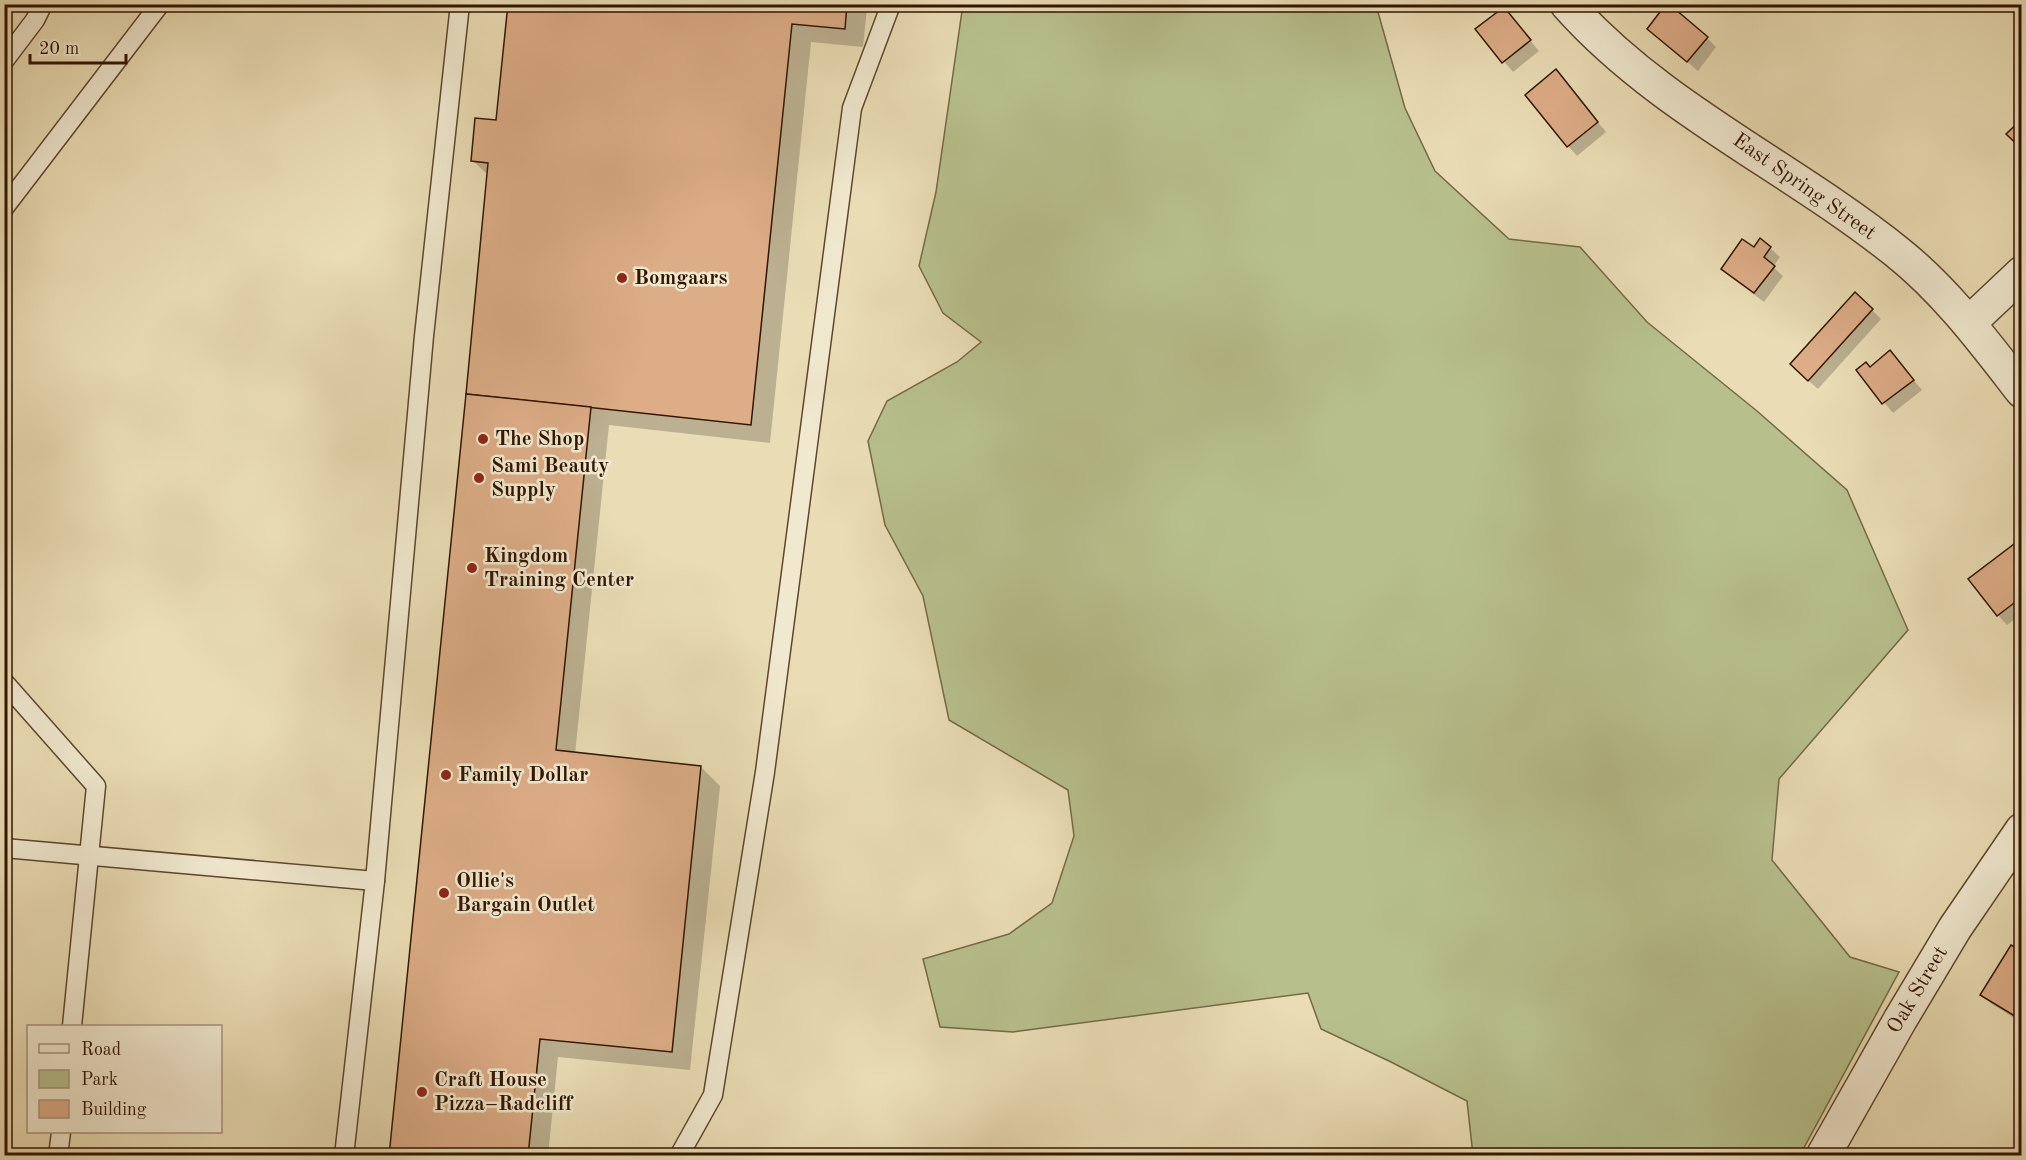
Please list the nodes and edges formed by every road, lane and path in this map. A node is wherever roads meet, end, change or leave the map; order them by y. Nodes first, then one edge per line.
1 (43, 4) edge
2 (160, 4) edge
3 (460, 4) edge
4 (891, 4) edge
5 (1567, 4) edge
6 (4, 61) edge
7 (4, 208) edge
8 (2022, 273) edge
9 (1969, 323) junction
10 (2022, 391) edge
11 (4, 682) edge
12 (2022, 830) edge
13 (4, 848) edge
14 (89, 855) junction
15 (375, 881) junction
16 (72, 1025) edge
17 (61, 1133) edge
18 (58, 1155) edge
19 (344, 1155) edge
20 (679, 1155) edge
21 (1823, 1155) edge

1 - 6 lane
2 - 7 lane
3 - 15 lane
4 - 20 lane
5 - 9 street, East Spring Street
8 - 9 street
9 - 10 street, East Spring Street
11 - 14 lane
12 - 21 street, Oak Street
13 - 14 lane
14 - 15 lane
14 - 16 lane
15 - 19 lane
17 - 18 lane

